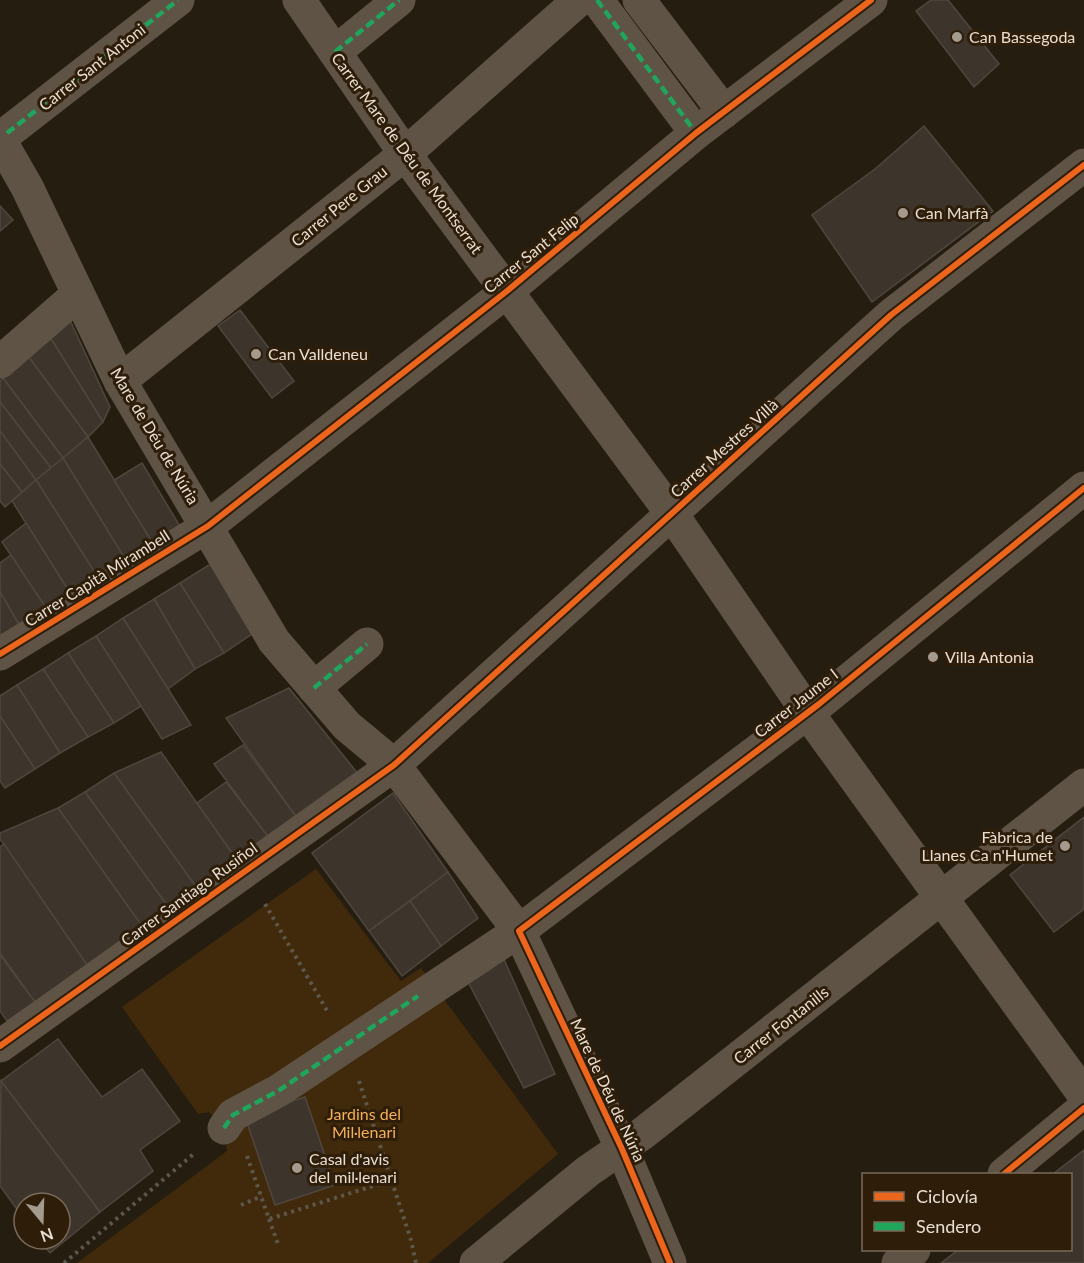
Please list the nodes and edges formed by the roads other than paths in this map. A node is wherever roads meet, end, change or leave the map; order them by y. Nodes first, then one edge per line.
1 (178, 0) edge
2 (299, 0) edge
3 (399, 0) edge
4 (579, 0) edge
5 (597, 0) edge
6 (639, 0) edge
7 (871, 0) edge
8 (335, 52) junction
9 (724, 112) junction
10 (696, 133) junction
11 (4, 137) edge
12 (405, 154) junction
13 (1084, 165) edge
14 (507, 291) junction
15 (78, 295) junction
16 (0, 362) edge
17 (120, 381) junction
18 (1084, 488) edge
19 (672, 514) junction
20 (208, 526) junction
21 (367, 644) dead end
22 (0, 654) edge
23 (314, 688) junction
24 (807, 713) junction
25 (394, 765) junction
26 (1084, 785) edge
27 (942, 898) junction
28 (519, 931) junction
29 (0, 1046) edge
30 (1084, 1095) edge
31 (1084, 1108) edge
32 (228, 1121) road end
33 (622, 1149) junction
34 (1005, 1173) edge
35 (913, 1251) edge
36 (476, 1263) edge
37 (670, 1263) edge
38 (898, 1263) edge

1 - 11 street, Carrer Sant Antoni
2 - 8 street, Carrer Mare de Déu de Montserrat
3 - 8 street
4 - 12 street, Carrer Pere Grau
5 - 10 street
6 - 9 street
7 - 9 street, Carrer Sant Felip
8 - 12 street, Carrer Mare de Déu de Montserrat
9 - 10 street, Carrer Sant Felip
10 - 14 street, Carrer Sant Felip
11 - 15 street, Mare de Déu de Núria
12 - 14 street, Carrer Mare de Déu de Montserrat
12 - 17 street, Carrer Pere Grau
13 - 19 street, Carrer Mestres Villà
14 - 19 street, Carrer Mare de Déu de Montserrat
14 - 20 street, Carrer Sant Felip
15 - 16 street
15 - 17 street, Mare de Déu de Núria
17 - 20 street, Mare de Déu de Núria
18 - 24 street, Carrer Jaume I
19 - 24 street, Carrer Mare de Déu de Montserrat
19 - 25 street, Carrer Mestres Villà
20 - 22 street, Carrer Capità Mirambell
20 - 23 street, Mare de Déu de Núria
21 - 23 street
23 - 25 street, Mare de Déu de Núria
24 - 27 street, Carrer Mare de Déu de Montserrat
24 - 28 street, Carrer Jaume I
25 - 28 street, Mare de Déu de Núria
25 - 29 street, Carrer Santiago Rusiñol
26 - 27 street, Carrer Fontanills
27 - 30 street, Carrer Mare de Déu de Montserrat
27 - 33 street, Carrer Fontanills
28 - 32 street, Carrer Jaume I
28 - 33 street, Mare de Déu de Núria
31 - 34 street
33 - 36 street, Carrer Fontanills
33 - 37 street, Mare de Déu de Núria
35 - 38 street

